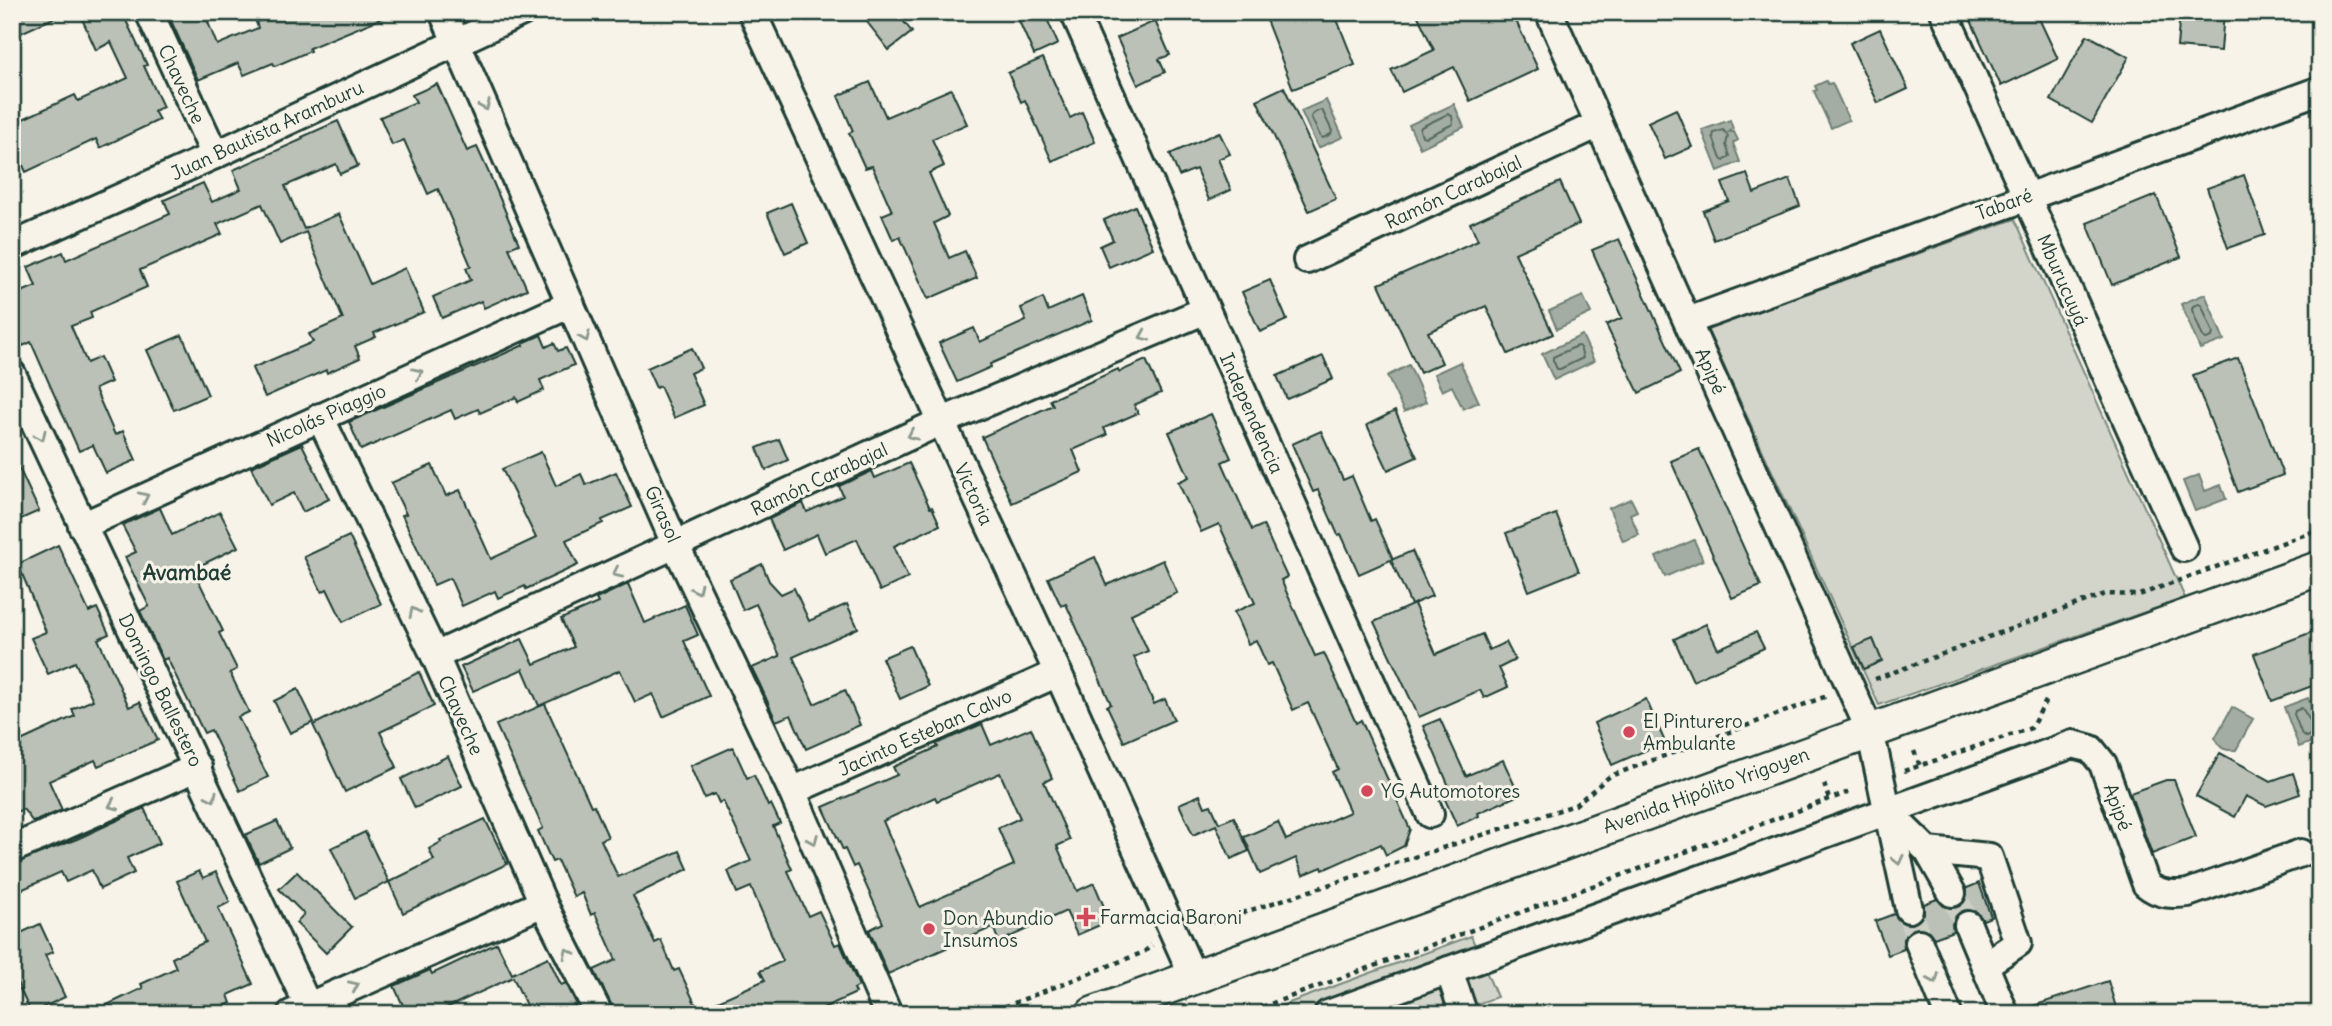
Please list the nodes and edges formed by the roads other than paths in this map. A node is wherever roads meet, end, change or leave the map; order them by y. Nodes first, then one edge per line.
1 (149, 12) edge
2 (443, 12) edge
3 (522, 12) edge
4 (752, 12) edge
5 (1074, 12) edge
6 (1549, 12) edge
7 (1944, 12) edge
8 (457, 43) junction
9 (2320, 90) edge
10 (1599, 124) junction
11 (215, 155) junction
12 (2026, 196) junction
13 (12, 246) edge
14 (1307, 260) dead end
15 (571, 304) junction
16 (1206, 310) junction
17 (1688, 321) junction
18 (12, 374) edge
19 (320, 417) junction
20 (940, 422) junction
21 (82, 526) junction
22 (676, 545) junction
23 (2184, 548) dead end
24 (2320, 568) edge
25 (435, 656) junction
26 (1058, 673) junction
27 (1870, 731) junction
28 (198, 767) junction
29 (792, 791) junction
30 (1886, 811) junction
31 (1430, 814) dead end
32 (12, 849) edge
33 (1928, 851) junction
34 (2301, 853) dead end
35 (1952, 893) tunnel mouth
36 (543, 903) junction
37 (1909, 909) tunnel mouth
38 (1968, 925) tunnel mouth
39 (1919, 943) tunnel mouth
40 (1985, 965) junction
41 (1449, 970) junction
42 (1193, 976) junction
43 (1462, 1009) dead end
44 (300, 1010) edge
45 (599, 1014) edge
46 (888, 1014) edge
47 (1093, 1014) edge
48 (1328, 1014) edge
49 (1948, 1014) edge
50 (2005, 1014) edge

1 - 11 street, Chaveche
2 - 8 street, Girasol
3 - 8 street, Juan Bautista Aramburu
4 - 20 street, Victoria
5 - 16 street, Independencia
6 - 10 street, Apipé
7 - 12 street, Mburucuyá
8 - 11 street, Juan Bautista Aramburu
8 -> 15 street, Girasol
9 - 12 street, Tabaré
10 - 14 street, Ramón Carabajal
10 - 17 street, Apipé
11 - 13 street, Juan Bautista Aramburu
12 - 17 street, Tabaré
12 - 23 street, Mburucuyá
19 -> 15 street, Nicolás Piaggio
15 -> 22 street, Girasol
16 -> 20 street, Ramón Carabajal
16 - 31 street, Independencia
17 - 27 street, Apipé
18 -> 21 street, Domingo Ballestero
21 -> 19 street, Nicolás Piaggio
25 -> 19 street, Chaveche
20 -> 22 street, Ramón Carabajal
20 - 26 street, Victoria
21 - 28 street, Domingo Ballestero
22 -> 25 street, Ramón Carabajal
22 -> 29 street, Girasol
24 - 27 main road, Avenida Hipólito Yrigoyen
25 - 36 street, Chaveche
26 - 29 street, Jacinto Esteban Calvo
26 - 42 street, Victoria
27 - 30 street, Apipé
27 - 42 main road, Avenida Hipólito Yrigoyen
28 -> 32 street
28 -> 44 street, Domingo Ballestero
29 -> 46 street, Girasol
30 - 33 street
30 - 34 street, Apipé
30 -> 37 street, Apipé
30 - 41 street
33 - 35 street
33 - 40 street
44 -> 36 street
45 -> 36 street, Chaveche
38 - 40 street
39 -> 49 street
40 - 50 street
41 - 43 street
41 - 48 street
42 - 47 main road, Avenida Hipólito Yrigoyen

